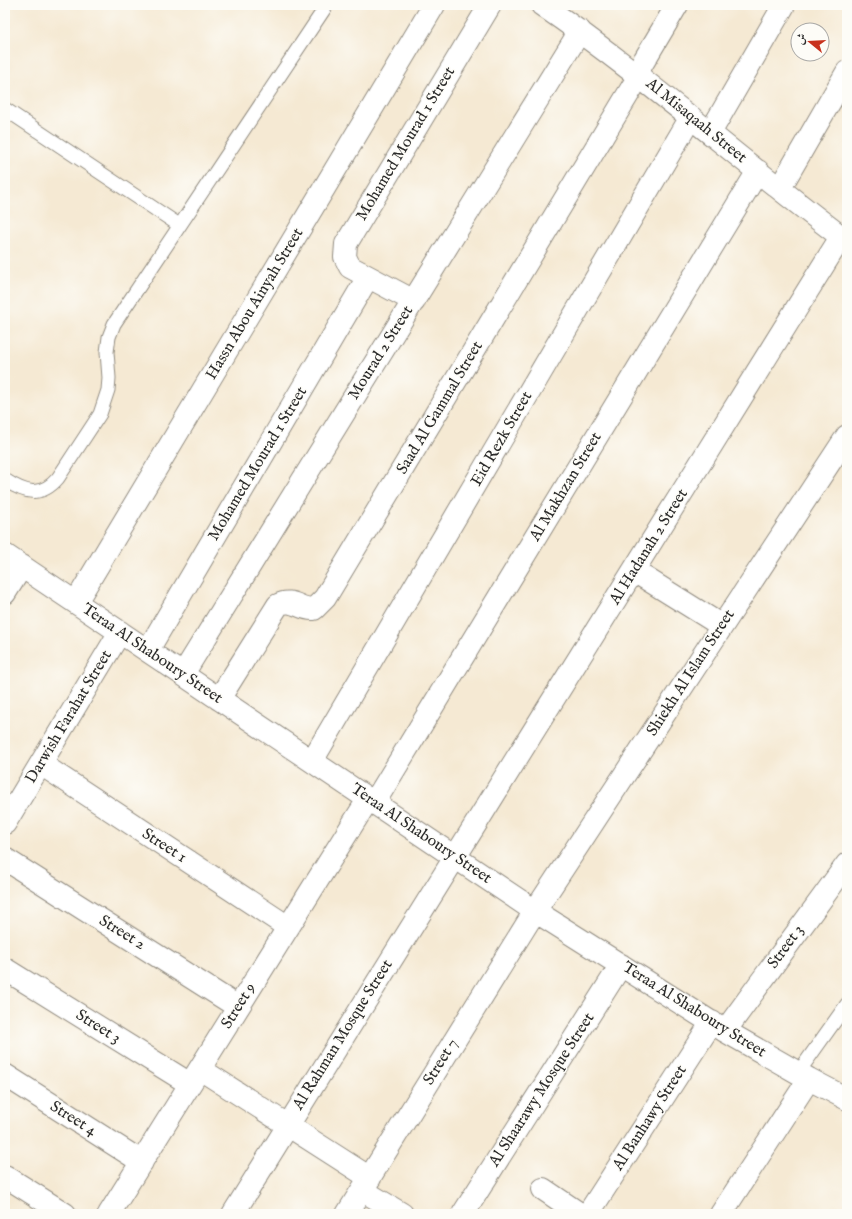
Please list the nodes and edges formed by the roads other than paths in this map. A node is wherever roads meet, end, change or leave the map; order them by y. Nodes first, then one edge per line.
1 (327, 5) edge
2 (434, 5) edge
3 (490, 5) edge
4 (542, 5) edge
5 (677, 5) edge
6 (784, 5) edge
7 (573, 19) edge
8 (847, 72) edge
9 (638, 75) junction
10 (5, 109) edge
11 (691, 117) junction
12 (710, 132) junction
13 (758, 171) junction
14 (780, 188) junction
15 (179, 225) junction
16 (844, 239) edge
17 (368, 277) junction
18 (414, 301) junction
19 (847, 436) edge
20 (5, 480) edge
21 (13, 560) edge
22 (634, 571) junction
23 (5, 593) edge
24 (76, 602) junction
25 (722, 626) junction
26 (120, 632) junction
27 (148, 650) junction
28 (183, 674) junction
29 (219, 699) junction
30 (312, 761) junction
31 (41, 764) junction
32 (371, 801) junction
33 (5, 823) edge
34 (454, 856) junction
35 (5, 859) edge
36 (847, 864) edge
37 (535, 910) junction
38 (288, 927) junction
39 (621, 965) junction
40 (5, 969) edge
41 (847, 1004) edge
42 (238, 1007) junction
43 (718, 1026) junction
44 (5, 1075) edge
45 (804, 1076) junction
46 (195, 1077) junction
47 (847, 1099) edge
48 (288, 1125) junction
49 (142, 1162) junction
50 (5, 1176) edge
51 (366, 1184) junction
52 (543, 1189) dead end
53 (65, 1214) edge
54 (110, 1214) edge
55 (233, 1214) edge
56 (347, 1214) edge
57 (402, 1214) edge
58 (463, 1214) edge
59 (580, 1214) edge
60 (588, 1214) edge
61 (721, 1214) edge

1 - 15 lane
2 - 24 street, Hassn Abou Ainyah Street
3 - 17 street, Mohamed Mourad 1 Street
4 - 7 street, Al Misaqaah Street
5 - 9 street
6 - 12 street
7 - 9 street, Al Misaqaah Street
7 - 18 street, Mourad 2 Street
8 - 14 street
9 - 11 street, Al Misaqaah Street
9 - 29 street, Saad Al Gammal Street
10 - 15 lane
11 - 12 street, Al Misaqaah Street
11 - 30 street, Eid Rezk Street
12 - 13 street, Al Misaqaah Street
13 - 14 street, Al Misaqaah Street
13 - 32 street, Al Makhzan Street
14 - 16 street, Al Misaqaah Street
15 - 20 lane
16 - 22 street, Al Hadanah 2 Street
17 - 18 street, Mohamed Mourad 1 Street
17 - 27 street, Mohamed Mourad 1 Street
18 - 28 street, Mourad 2 Street
19 - 25 street, Shiekh Al Islam Street
21 - 23 street
21 - 24 street, Teraa Al Shaboury Street
22 - 25 street
22 - 34 street, Al Hadanah 2 Street
24 - 26 street, Teraa Al Shaboury Street
25 - 37 street, Shiekh Al Islam Street
26 - 27 street, Teraa Al Shaboury Street
26 - 31 street, Darwish Farahat Street
27 - 28 street, Teraa Al Shaboury Street
28 - 29 street, Teraa Al Shaboury Street
29 - 30 street, Teraa Al Shaboury Street
30 - 32 street, Teraa Al Shaboury Street
31 - 33 street, Darwish Farahat Street
31 - 38 street, Street 1
32 - 34 street, Teraa Al Shaboury Street
32 - 38 street, Street 9
34 - 37 street, Teraa Al Shaboury Street
34 - 48 street, Al Rahman Mosque Street
35 - 42 street, Street 2
36 - 43 street, Street 3
37 - 39 street, Teraa Al Shaboury Street
37 - 51 street, Street 7
38 - 42 street, Street 9
39 - 43 street, Teraa Al Shaboury Street
39 - 58 street, Al Shaarawy Mosque Street
40 - 46 street, Street 3
41 - 45 lane
42 - 46 street, Street 9
43 - 45 street, Teraa Al Shaboury Street
43 - 60 street, Al Banhawy Street
44 - 49 street, Street 4
45 - 47 street, Teraa Al Shaboury Street
45 - 61 street
46 - 48 street, Street 3
46 - 49 street, Street 9
48 - 51 street, Street 3
48 - 55 street, Al Rahman Mosque Street
49 - 54 street, Street 9
50 - 53 street
51 - 56 street, Street 7
51 - 57 street, Street 3
52 - 59 street

